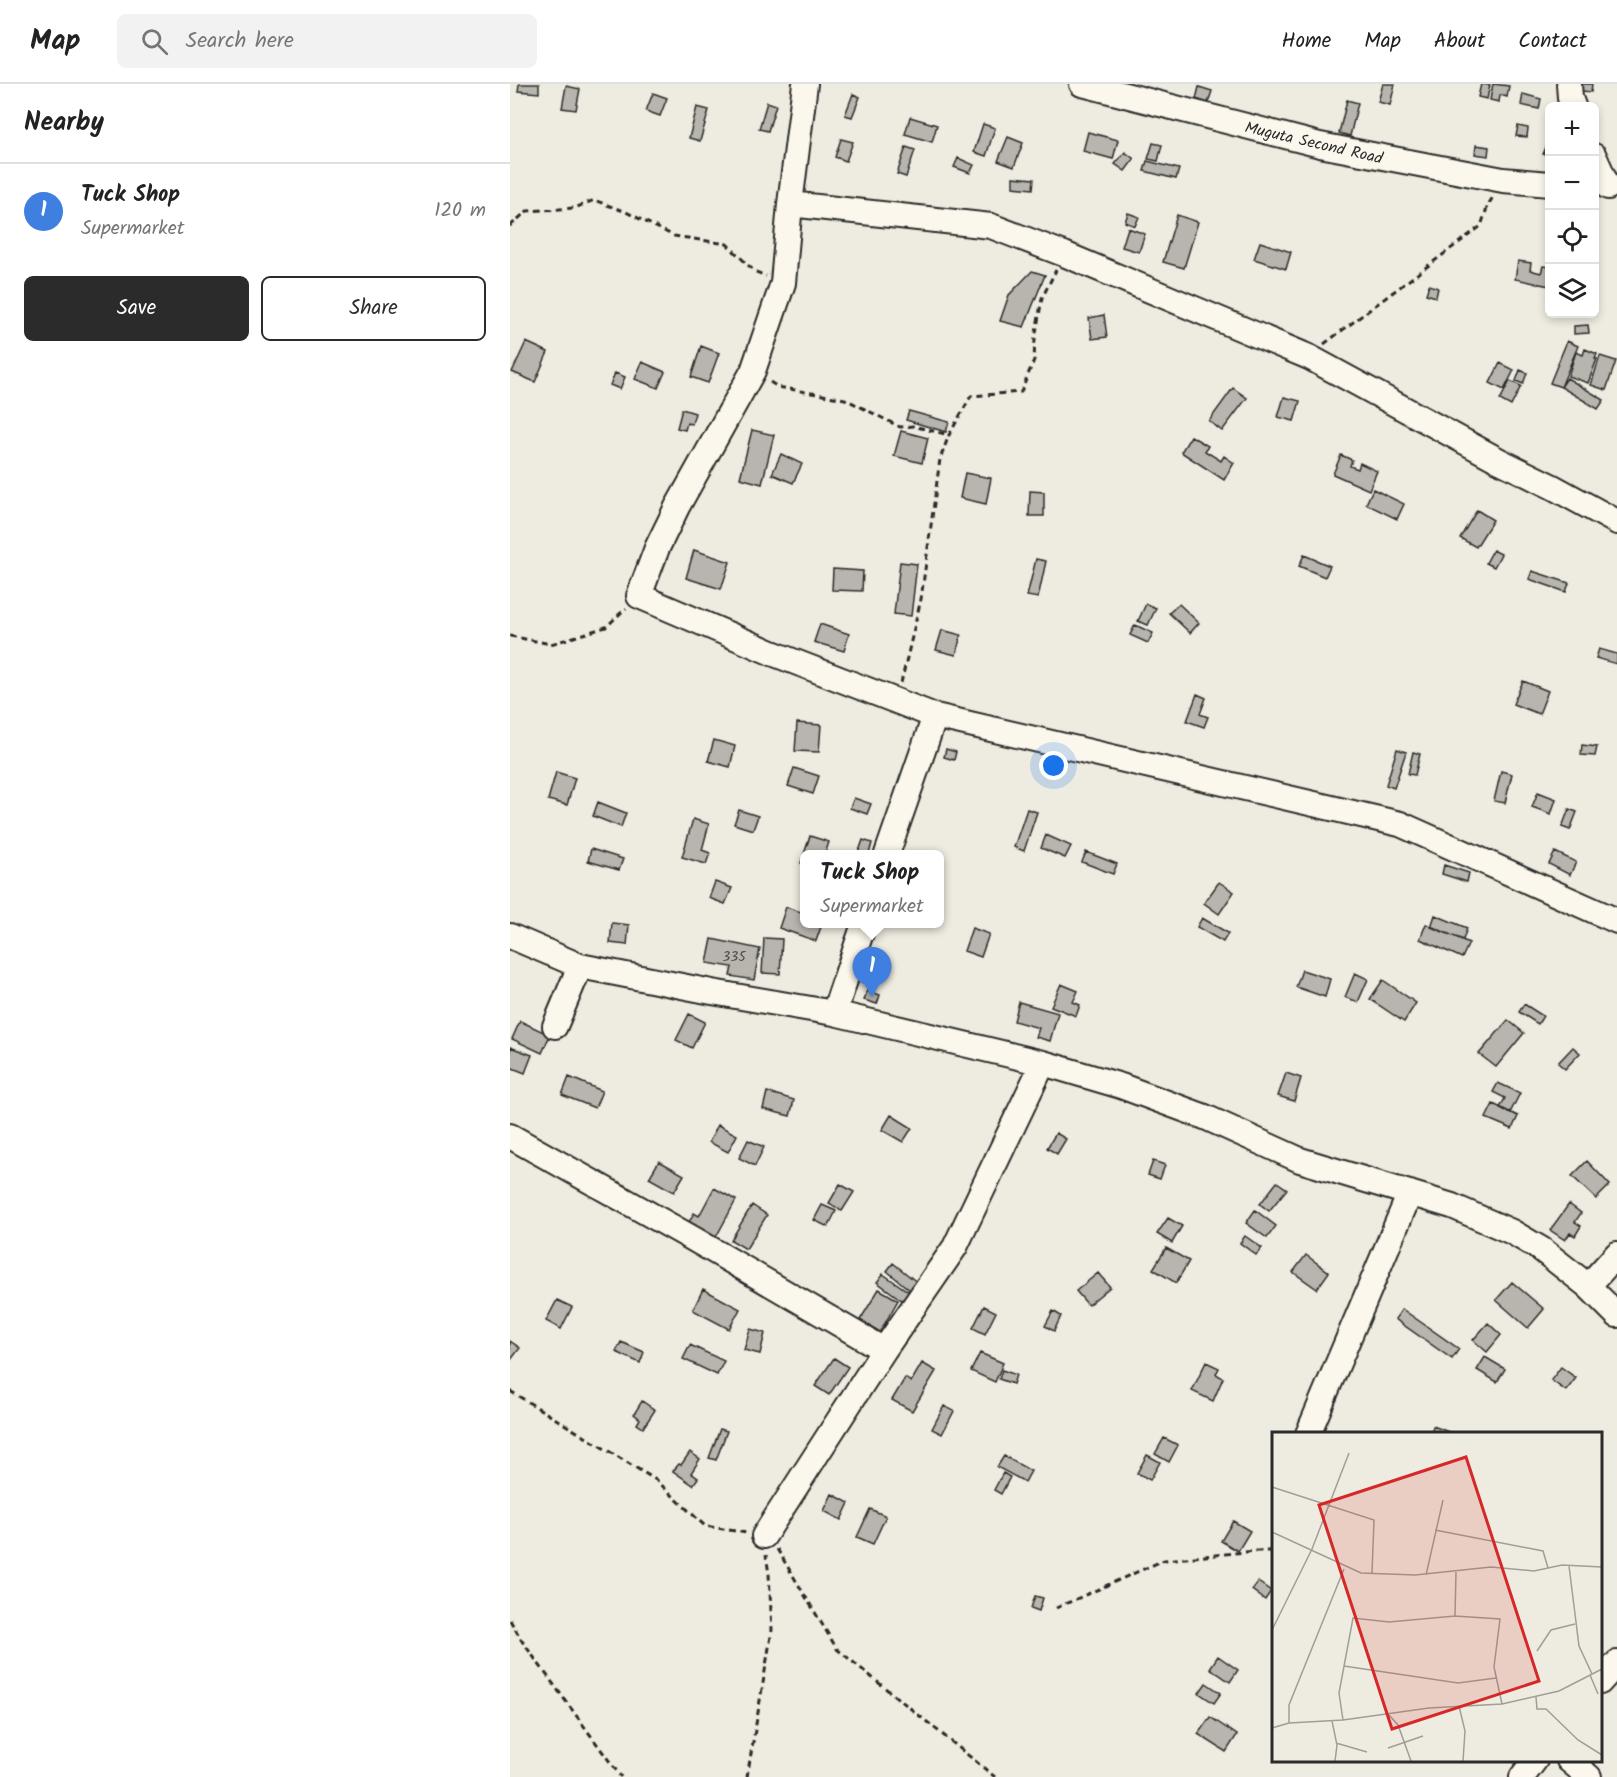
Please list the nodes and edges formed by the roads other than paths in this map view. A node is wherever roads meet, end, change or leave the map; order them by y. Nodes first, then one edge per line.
1 (805, 84) edge
2 (1082, 84) edge
3 (1569, 84) edge
4 (1107, 88) edge
5 (1572, 102) edge
6 (1599, 169) edge
7 (1545, 184) edge
8 (1606, 187) edge
9 (790, 204) junction
10 (1617, 522) edge
11 (934, 716) junction
12 (889, 850) edge
13 (1617, 921) edge
14 (863, 928) edge
15 (510, 936) edge
16 (580, 966) junction
17 (834, 1013) junction
18 (555, 1026) dead end
19 (1043, 1063) junction
20 (510, 1136) edge
21 (1410, 1192) junction
22 (1617, 1254) edge
23 (1588, 1286) junction
24 (1617, 1315) edge
25 (884, 1350) junction
26 (1309, 1432) edge
27 (764, 1536) road end
28 (1617, 1663) edge
29 (1602, 1680) edge
30 (1534, 1762) edge
31 (1570, 1762) edge
32 (1522, 1777) edge
33 (1589, 1777) edge

1 - 9 street
2 - 4 street, Muguta Second Road
3 - 5 street
4 - 7 street, Muguta Second Road
6 - 8 street
9 - 10 street
9 - 11 street
11 - 12 street
11 - 13 street
14 - 17 street
15 - 16 street
16 - 17 street
16 - 18 street
17 - 19 street
19 - 21 street
19 - 25 street
20 - 25 street
21 - 23 street
21 - 26 street
22 - 23 street
23 - 24 street
25 - 27 street
28 - 29 street
30 - 32 street
31 - 33 street

